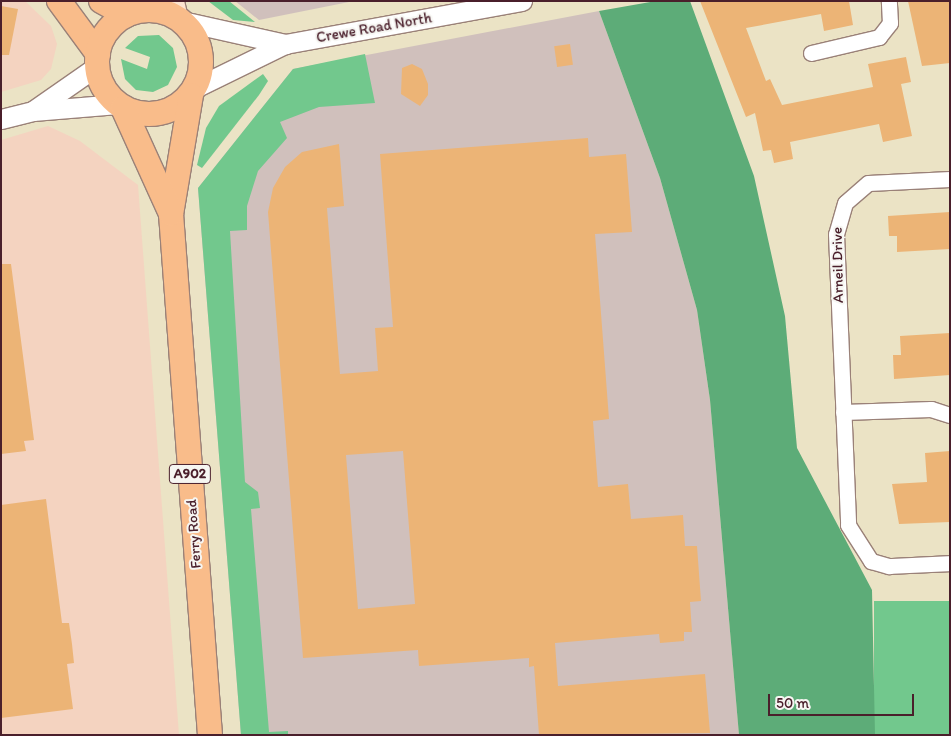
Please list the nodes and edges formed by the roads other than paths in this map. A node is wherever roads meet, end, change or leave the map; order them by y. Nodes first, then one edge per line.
1 (59, 1) edge
2 (101, 1) edge
3 (522, 1) edge
4 (889, 1) edge
5 (132, 10) edge
6 (177, 14) edge
7 (286, 44) junction
8 (811, 53) dead end
9 (98, 60) junction
10 (193, 92) junction
11 (120, 106) junction
12 (33, 110) junction
13 (1, 119) edge
14 (950, 179) edge
15 (171, 214) junction
16 (843, 412) junction
17 (950, 415) edge
18 (950, 563) edge
19 (210, 735) edge

1 - 9 main road
2 - 5 main road
3 - 7 street, Crewe Road North
4 - 8 street
5 - 6 main road
5 - 9 main road
6 - 7 street, Crewe Road North
6 - 10 main road
7 - 10 street, Crewe Road North
9 - 11 main road
9 - 12 street
10 - 11 main road
10 - 15 main road, Ferry Road
11 - 12 street
11 - 15 main road, Ferry Road
12 - 13 street
14 - 16 street, Arneil Drive
15 - 19 main road, Ferry Road / A902
16 - 17 street
16 - 18 street, Arneil Drive

